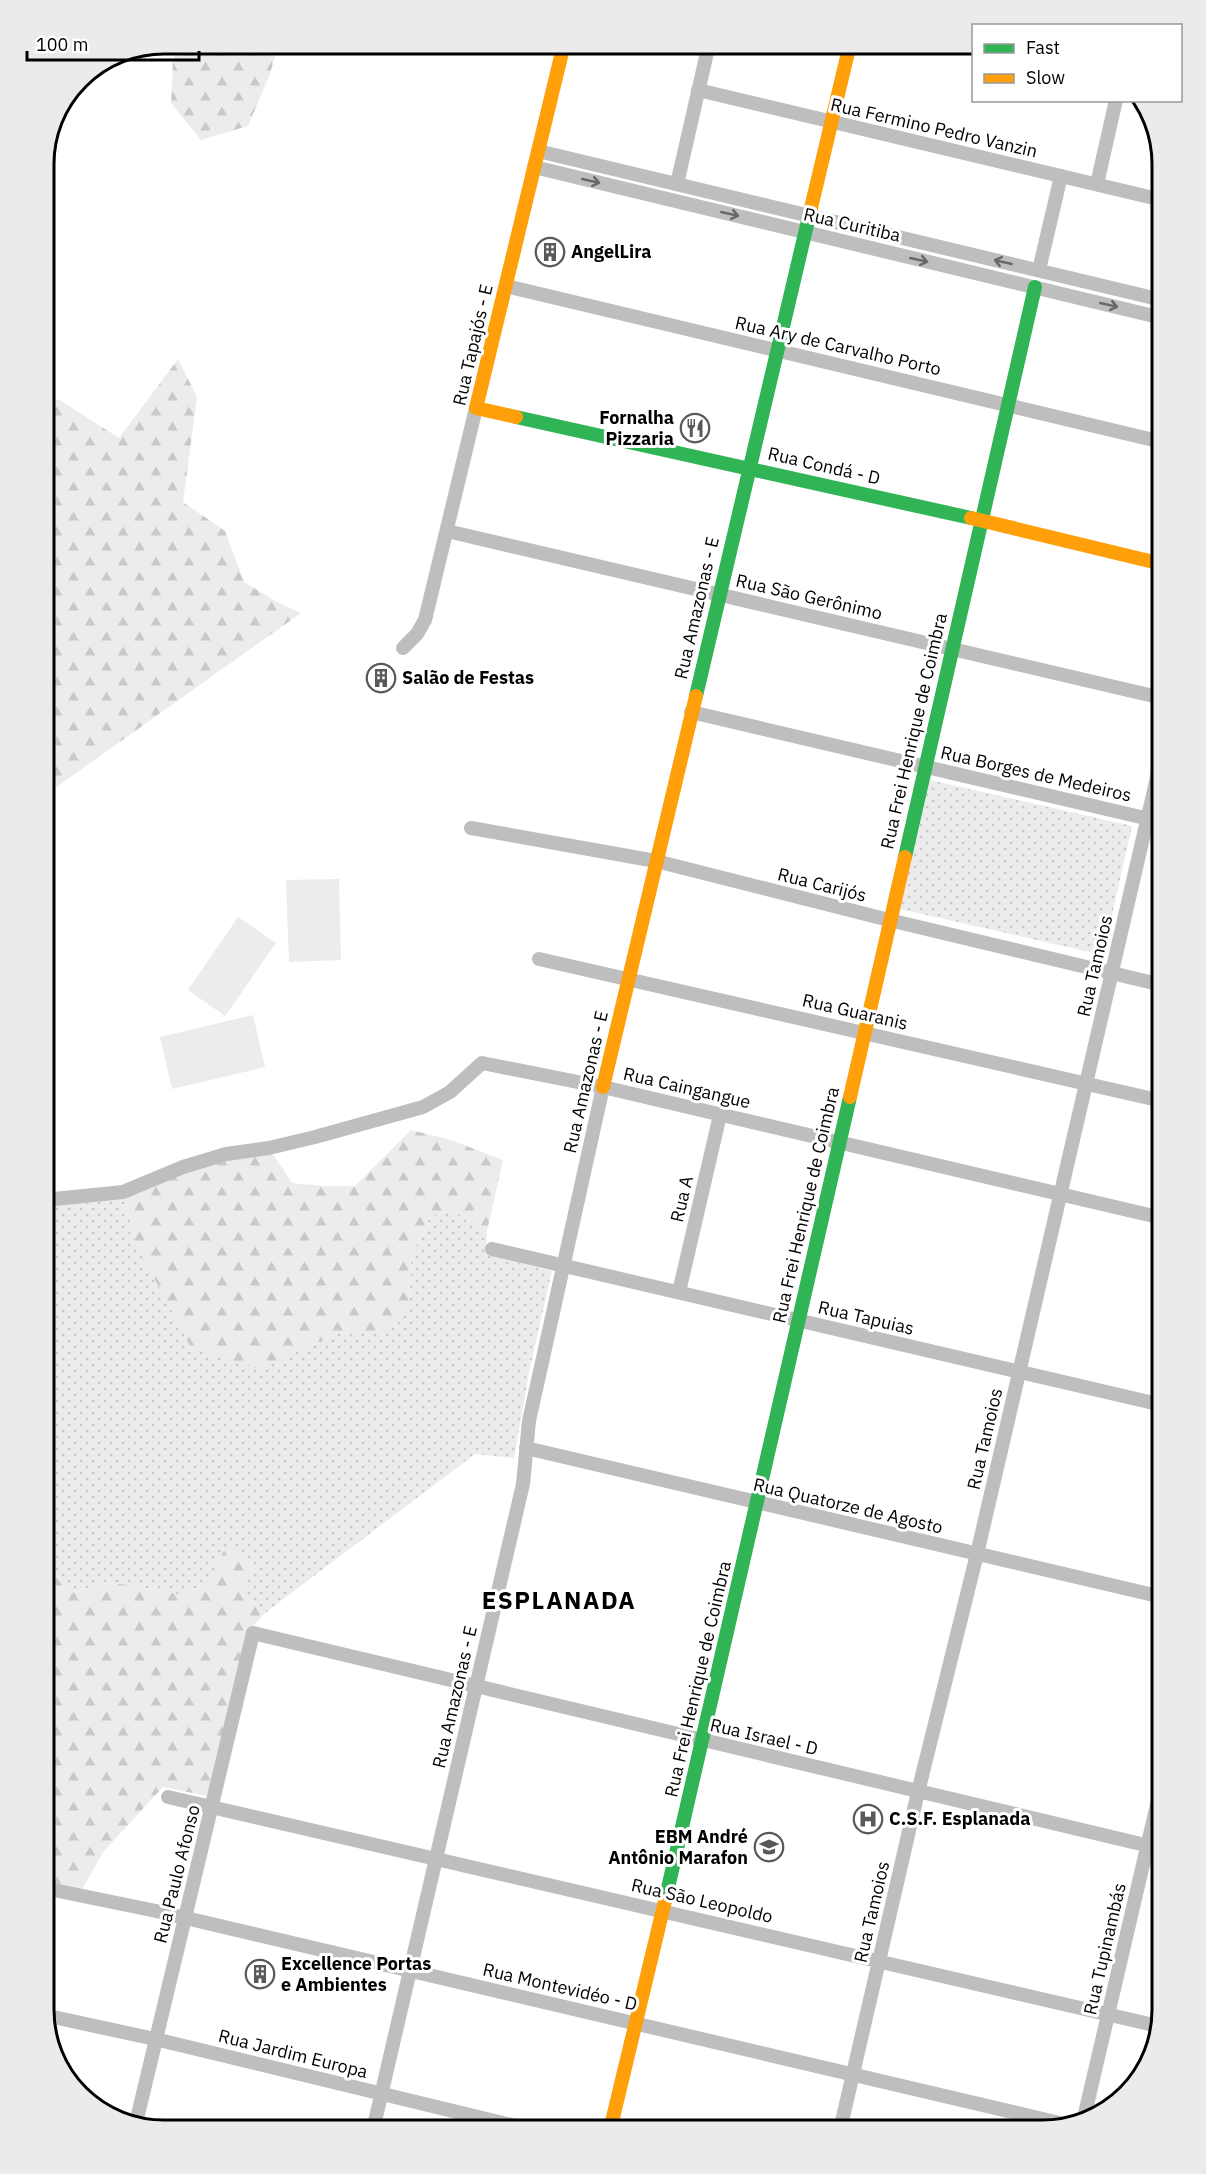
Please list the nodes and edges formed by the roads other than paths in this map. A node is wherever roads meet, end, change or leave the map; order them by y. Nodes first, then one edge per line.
1 (562, 54) edge
2 (707, 54) edge
3 (847, 54) edge
4 (698, 90) junction
5 (1116, 102) edge
6 (831, 122) junction
7 (538, 151) junction
8 (534, 167) junction
9 (1060, 176) junction
10 (677, 184) junction
11 (1097, 184) junction
12 (1152, 198) edge
13 (809, 216) junction
14 (805, 232) junction
15 (1039, 270) junction
16 (506, 286) junction
17 (1035, 287) junction
18 (1152, 298) edge
19 (1152, 316) edge
20 (777, 351) junction
21 (1007, 405) junction
22 (476, 408) junction
23 (1152, 440) edge
24 (749, 468) junction
25 (980, 521) junction
26 (447, 531) junction
27 (1152, 562) edge
28 (719, 594) junction
29 (402, 648) dead end
30 (951, 649) junction
31 (1152, 696) edge
32 (691, 712) junction
33 (924, 766) junction
34 (1152, 800) edge
35 (1148, 818) junction
36 (1152, 819) edge
37 (471, 828) dead end
38 (656, 861) junction
39 (889, 920) junction
40 (539, 959) dead end
41 (1112, 973) junction
42 (628, 980) junction
43 (1152, 983) edge
44 (864, 1032) junction
45 (1086, 1083) junction
46 (603, 1087) junction
47 (1152, 1099) edge
48 (720, 1115) junction
49 (839, 1143) junction
50 (1060, 1193) junction
51 (54, 1199) edge
52 (1152, 1216) edge
53 (492, 1249) dead end
54 (563, 1266) junction
55 (679, 1292) junction
56 (798, 1320) junction
57 (1019, 1372) junction
58 (1152, 1403) edge
59 (526, 1448) junction
60 (757, 1503) junction
61 (977, 1554) junction
62 (1152, 1596) edge
63 (253, 1633) joint
64 (476, 1687) junction
65 (703, 1741) junction
66 (918, 1792) junction
67 (168, 1797) dead end
68 (212, 1806) junction
69 (1152, 1828) edge
70 (1148, 1846) junction
71 (1152, 1847) edge
72 (436, 1858) junction
73 (54, 1890) edge
74 (662, 1910) junction
75 (184, 1917) junction
76 (879, 1961) junction
77 (410, 1970) junction
78 (1108, 2014) junction
79 (54, 2016) edge
80 (635, 2024) junction
81 (1151, 2024) edge
82 (155, 2039) junction
83 (853, 2075) junction
84 (381, 2094) junction
85 (1086, 2111) edge
86 (137, 2117) edge
87 (375, 2120) edge
88 (490, 2120) edge
89 (612, 2120) edge
90 (842, 2120) edge
91 (1046, 2120) edge

1 - 7 street, Rua Tapajós - E
2 - 4 street
3 - 6 street, Rua Amazonas - E
4 - 6 street, Rua Fermino Pedro Vanzin
4 - 10 street
5 - 11 street
6 - 9 street, Rua Fermino Pedro Vanzin
6 - 13 street, Rua Amazonas - E
7 - 8 street, Rua Tapajós - E
7 - 10 street, Rua Curitiba
8 -> 14 street, Rua Curitiba
8 - 16 street, Rua Tapajós - E
9 - 11 street, Rua Fermino Pedro Vanzin
9 - 15 street
10 - 13 street, Rua Curitiba
11 - 12 street, Rua Fermino Pedro Vanzin
13 - 14 street, Rua Amazonas - E
15 -> 13 street, Rua Curitiba
14 -> 17 street, Rua Curitiba
14 - 20 street, Rua Amazonas - E
15 - 18 street, Rua Curitiba
16 - 20 street, Rua Ary de Carvalho Porto
16 - 22 street, Rua Tapajós - E
17 -> 19 street, Rua Curitiba
17 - 21 street, Rua Frei Henrique de Coimbra
20 - 21 street, Rua Ary de Carvalho Porto
20 - 24 street, Rua Amazonas - E
21 - 23 street, Rua Ary de Carvalho Porto
21 - 25 street, Rua Frei Henrique de Coimbra
22 - 24 street, Rua Condá - D
22 - 26 street, Rua Tapajós - E
24 - 25 street, Rua Condá - D
24 - 28 street, Rua Amazonas - E
25 - 27 street, Rua Condá - D
25 - 30 street, Rua Frei Henrique de Coimbra
26 - 28 street, Rua São Gerônimo
26 - 29 street, Rua Tapajós - E
28 - 30 street, Rua São Gerônimo
28 - 32 street, Rua Amazonas - E
30 - 31 street, Rua São Gerônimo
30 - 33 street, Rua Frei Henrique de Coimbra
32 - 33 street, Rua Borges de Medeiros
32 - 38 street, Rua Amazonas - E
33 - 35 street, Rua Borges de Medeiros
33 - 39 street, Rua Frei Henrique de Coimbra
34 - 35 street, Rua Tamoios
35 - 36 street, Rua Borges de Medeiros
35 - 41 street, Rua Tamoios
37 - 38 street, Rua Carijós
38 - 39 street, Rua Carijós
38 - 42 street, Rua Amazonas - E
39 - 41 street, Rua Carijós
39 - 44 street, Rua Frei Henrique de Coimbra
40 - 42 street, Rua Guaranis
41 - 43 street, Rua Carijós
41 - 45 street, Rua Tamoios
42 - 44 street, Rua Guaranis
42 - 46 street, Rua Amazonas - E
44 - 45 street, Rua Guaranis
44 - 49 street, Rua Frei Henrique de Coimbra
45 - 47 street, Rua Guaranis
45 - 50 street, Rua Tamoios
46 - 48 street, Rua Caingangue
46 - 51 street, Rua Caingangue
46 - 54 street, Rua Amazonas - E
48 - 49 street, Rua Caingangue
48 - 55 street, Rua A
49 - 50 street, Rua Caingangue
49 - 56 street, Rua Frei Henrique de Coimbra
50 - 52 street, Rua Caingangue
50 - 57 street, Rua Tamoios
53 - 54 street, Rua Tapuias
54 - 55 street, Rua Tapuias
54 - 59 street, Rua Amazonas - E
55 - 56 street, Rua Tapuias
56 - 57 street, Rua Tapuias
56 - 60 street, Rua Frei Henrique de Coimbra
57 - 58 street, Rua Tapuias
57 - 61 street, Rua Tamoios
59 - 60 street, Rua Quatorze de Agosto
59 - 64 street, Rua Amazonas - E
60 - 61 street, Rua Quatorze de Agosto
60 - 65 street, Rua Frei Henrique de Coimbra
61 - 62 street, Rua Quatorze de Agosto
61 - 66 street, Rua Tamoios
63 - 64 street, Rua Israel - D
63 - 68 street, Rua Paulo Afonso
64 - 65 street, Rua Israel - D
64 - 72 street, Rua Amazonas - E
65 - 66 street, Rua Israel - D
65 - 74 street, Rua Frei Henrique de Coimbra
66 - 70 street, Rua Israel - D
66 - 76 street, Rua Tamoios
67 - 68 street, Rua São Leopoldo
68 - 72 street, Rua São Leopoldo
68 - 75 street, Rua Paulo Afonso
69 - 70 street, Rua Tupinambás
70 - 71 street, Rua Israel - D
70 - 78 street, Rua Tupinambás
72 - 74 street, Rua São Leopoldo
72 - 77 street, Rua Amazonas - E
73 - 75 street, Rua Montevidéo - D
74 - 76 street, Rua São Leopoldo
74 - 80 street, Rua Frei Henrique de Coimbra
75 - 77 street, Rua Montevidéo - D
75 - 82 street, Rua Paulo Afonso
76 - 78 street, Rua São Leopoldo
76 - 83 street, Rua Tamoios
77 - 80 street, Rua Montevidéo - D
77 - 84 street, Rua Amazonas - E
78 - 81 street, Rua São Leopoldo
78 - 85 street, Rua Tupinambás
79 - 82 street, Rua Jardim Europa
80 - 83 street, Rua Montevidéo - D
80 - 89 street, Rua Frei Henrique de Coimbra
82 - 84 street, Rua Jardim Europa
82 - 86 street, Rua Paulo Afonso
83 - 90 street, Rua Tamoios
83 - 91 street, Rua Montevidéo - D
84 - 87 street, Rua Amazonas - E
84 - 88 street, Rua Jardim Europa

